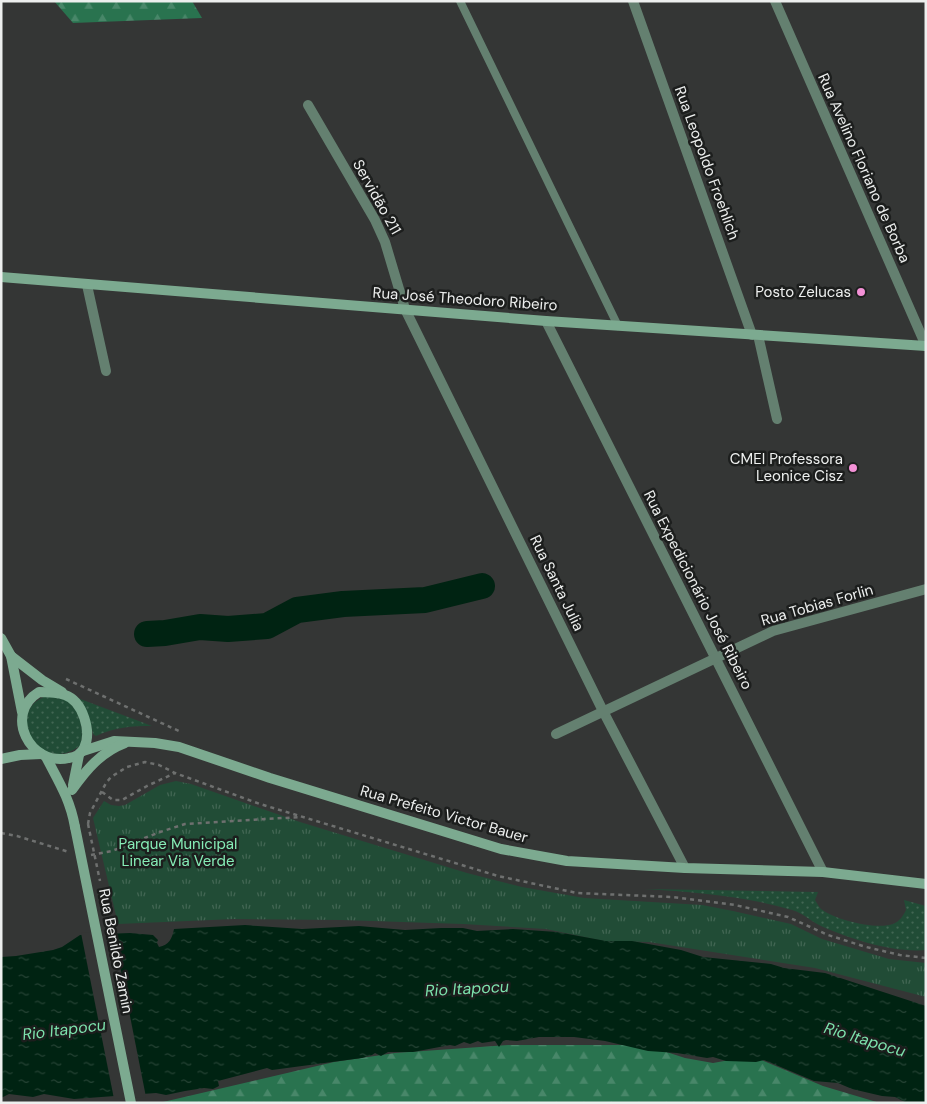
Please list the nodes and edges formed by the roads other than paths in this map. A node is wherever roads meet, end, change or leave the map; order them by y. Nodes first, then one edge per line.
1 (460, 1) edge
2 (633, 1) edge
3 (775, 1) edge
4 (308, 105) dead end
5 (1, 277) edge
6 (87, 285) junction
7 (405, 309) junction
8 (546, 321) junction
9 (618, 326) junction
10 (755, 335) junction
11 (926, 346) edge
12 (106, 371) dead end
13 (777, 419) dead end
14 (926, 589) edge
15 (1, 638) edge
16 (11, 656) junction
17 (714, 658) junction
18 (67, 696) junction
19 (604, 711) junction
20 (22, 714) junction
21 (556, 734) dead end
22 (130, 741) junction
23 (81, 753) junction
24 (44, 756) junction
25 (1, 759) edge
26 (72, 790) junction
27 (71, 806) junction
28 (685, 868) junction
29 (823, 872) junction
30 (926, 884) edge
31 (131, 1103) edge

1 - 9 lane
2 - 10 street, Rua Leopoldo Froehlich
3 - 11 street, Rua Avelino Floriano de Borba
4 - 7 street, Servidão 211
5 - 6 main road, Rua José Theodoro Ribeiro
6 - 7 main road, Rua José Theodoro Ribeiro
6 - 12 street
7 - 8 main road, Rua José Theodoro Ribeiro
7 - 19 street, Rua Santa Julia
8 - 9 main road, Rua José Theodoro Ribeiro
8 - 17 street, Rua Expedicionário José Ribeiro
9 - 10 main road, Rua José Theodoro Ribeiro
10 - 11 main road, Rua José Theodoro Ribeiro
10 - 13 street, Rua Leopoldo Froehlich
14 - 17 street, Rua Tobias Forlin
15 - 16 main road
16 - 18 main road
16 - 20 main road
17 - 19 street, Rua Tobias Forlin
17 - 29 street, Rua Expedicionário José Ribeiro
18 - 20 main road
18 - 23 main road
19 - 21 street, Rua Tobias Forlin
19 - 28 street, Rua Santa Julia
20 - 24 main road
22 - 23 main road, Rua Prefeito Victor Bauer
22 - 26 main road
22 - 28 main road, Rua Prefeito Victor Bauer
23 - 24 main road
23 - 26 main road, Rua Benildo Zamin
24 - 25 main road
24 - 27 main road, Rua Benildo Zamin
26 - 27 main road, Rua Benildo Zamin
27 - 31 main road, Rua Benildo Zamin, bridge
28 - 29 main road, Rua Prefeito Victor Bauer
29 - 30 main road, Rua Prefeito Victor Bauer

